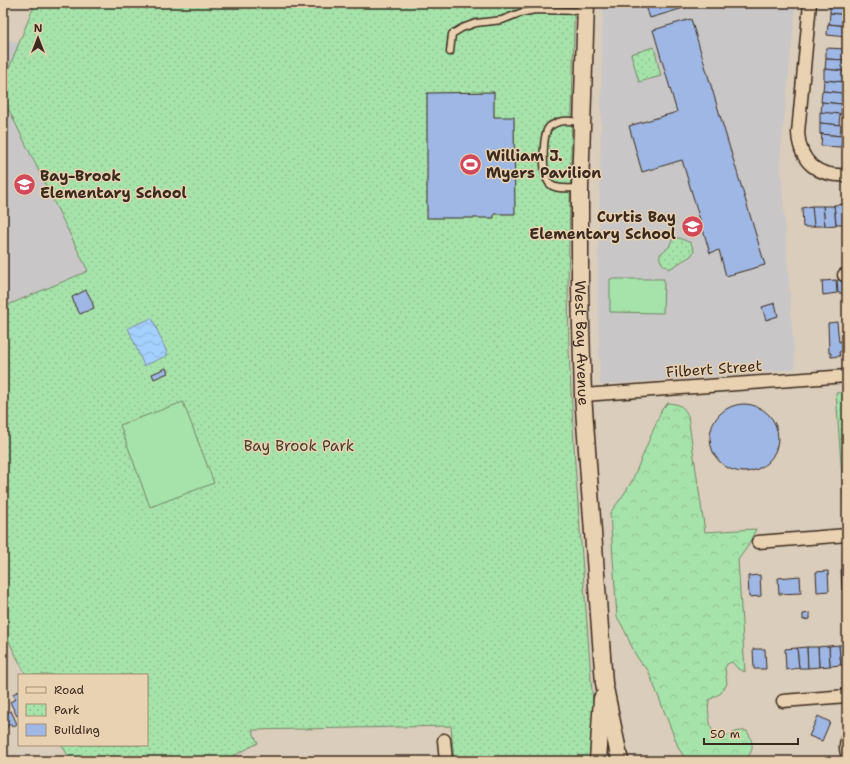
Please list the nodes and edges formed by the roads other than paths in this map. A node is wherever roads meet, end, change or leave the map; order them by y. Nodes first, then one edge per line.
1 (810, 3) edge
2 (586, 7) edge
3 (450, 52) dead end
4 (582, 122) junction
5 (847, 175) edge
6 (580, 188) junction
7 (847, 376) edge
8 (583, 395) junction
9 (847, 535) edge
10 (758, 542) dead end
11 (604, 683) junction
12 (847, 696) edge
13 (783, 701) dead end
14 (847, 732) edge
15 (444, 740) dead end
16 (847, 760) edge
17 (446, 761) edge
18 (598, 761) edge
19 (620, 761) edge

1 - 5 street
2 - 3 lane
2 - 4 street, West Bay Avenue
4 - 6 street, West Bay Avenue
4 - 6 lane
6 - 8 street, West Bay Avenue
7 - 8 street, Filbert Street
8 - 11 street, West Bay Avenue
9 - 10 street
11 - 18 street, West Bay Avenue
11 - 19 street, West Bay Avenue
12 - 13 street
14 - 16 lane
15 - 17 street

